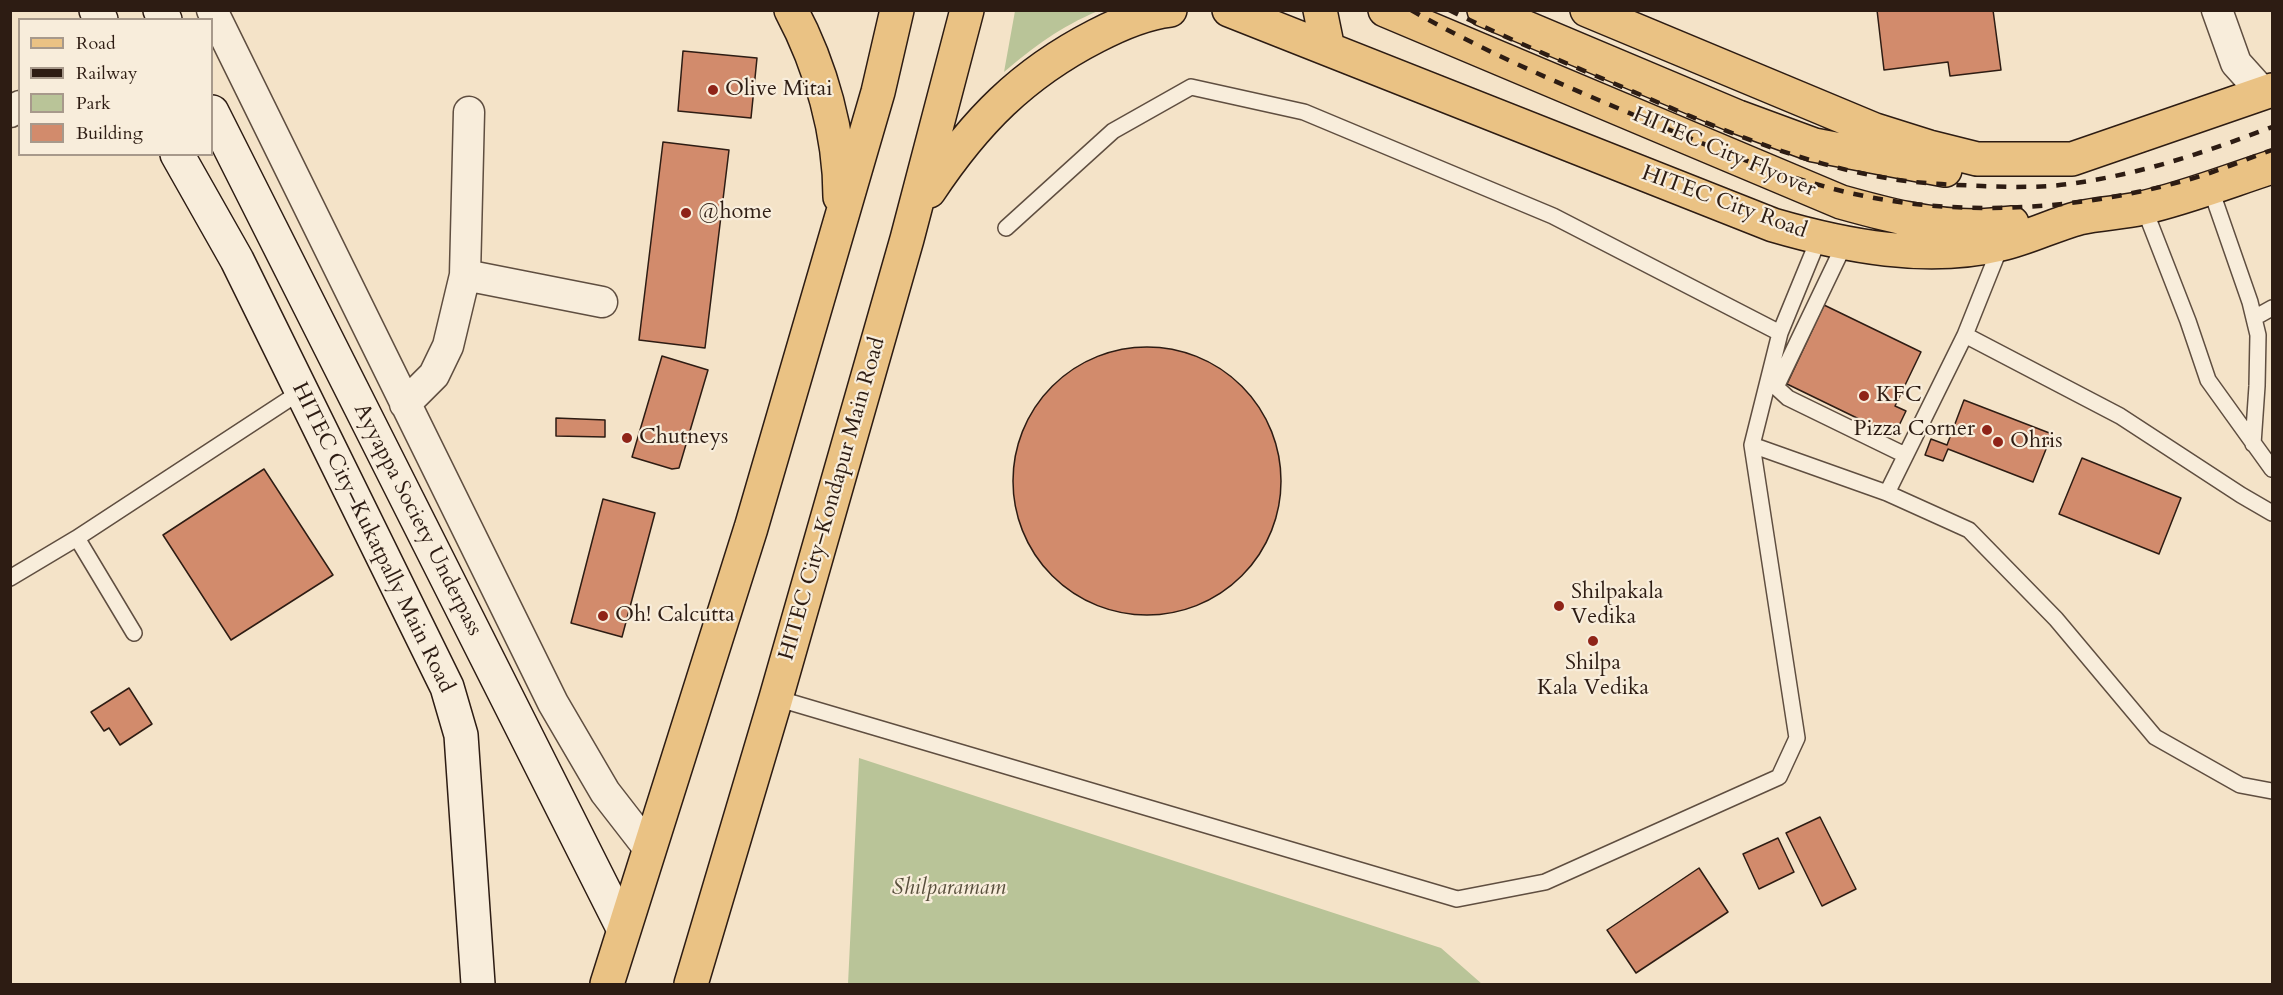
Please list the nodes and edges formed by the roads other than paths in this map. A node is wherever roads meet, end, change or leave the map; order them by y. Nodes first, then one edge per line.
1 (212, 10) edge
2 (791, 10) edge
3 (897, 10) edge
4 (967, 10) edge
5 (1170, 10) edge
6 (1229, 10) edge
7 (1320, 10) edge
8 (1385, 10) edge
9 (1484, 10) edge
10 (1587, 10) edge
11 (2217, 10) edge
12 (1328, 50) junction
13 (2268, 91) edge
14 (469, 112) dead end
15 (213, 114) edge
16 (178, 156) edge
17 (2072, 159) junction
18 (2272, 167) edge
19 (2210, 187) junction
20 (2144, 208) junction
21 (2080, 218) junction
22 (841, 220) junction
23 (1006, 228) dead end
24 (907, 239) junction
25 (1832, 240) junction
26 (2001, 244) junction
27 (465, 275) junction
28 (602, 302) dead end
29 (2272, 308) edge
30 (2254, 318) junction
31 (1780, 333) junction
32 (1965, 335) junction
33 (300, 392) junction
34 (405, 404) junction
35 (2253, 444) junction
36 (1752, 445) junction
37 (1905, 455) junction
38 (2272, 469) edge
39 (1887, 493) junction
40 (2272, 513) edge
41 (77, 538) junction
42 (10, 578) edge
43 (135, 633) dead end
44 (776, 698) junction
45 (2272, 791) edge
46 (650, 850) junction
47 (623, 928) junction
48 (478, 984) edge
49 (607, 984) edge
50 (691, 984) edge

1 - 34 street
2 - 22 main road
3 - 22 main road
4 - 24 main road, HITEC City–Kondapur Main Road
5 - 24 main road
6 - 12 main road, HITEC City Road
7 - 12 main road
8 - 21 main road, HITEC City Flyover
9 - 17 main road, HITEC City Flyover
10 - 17 main road
11 - 13 street
12 - 25 main road, HITEC City Road
13 - 17 main road
14 - 27 street
15 - 47 main road, Ayyappa Society Underpass
16 - 33 main road, HITEC City–Kukatpally Main Road
18 - 19 main road, HITEC City Road
19 - 20 main road, HITEC City Road
19 - 30 lane
20 - 21 main road, HITEC City Road
20 - 35 lane
21 - 26 main road, HITEC City Road
22 - 46 main road
23 - 31 lane
24 - 44 main road, HITEC City–Kondapur Main Road
25 - 26 main road, HITEC City Road
25 - 31 lane
25 - 37 lane
26 - 32 lane
27 - 28 street
27 - 34 street
29 - 30 lane
30 - 35 lane
31 - 36 lane
32 - 37 lane
32 - 40 lane
33 - 41 lane
33 - 48 main road, HITEC City–Kukatpally Main Road
34 - 46 street
35 - 38 lane
36 - 39 lane
36 - 44 lane
37 - 39 lane
39 - 45 lane
41 - 42 lane
41 - 43 lane
44 - 50 main road, HITEC City–Kondapur Main Road
46 - 47 main road
47 - 49 main road

